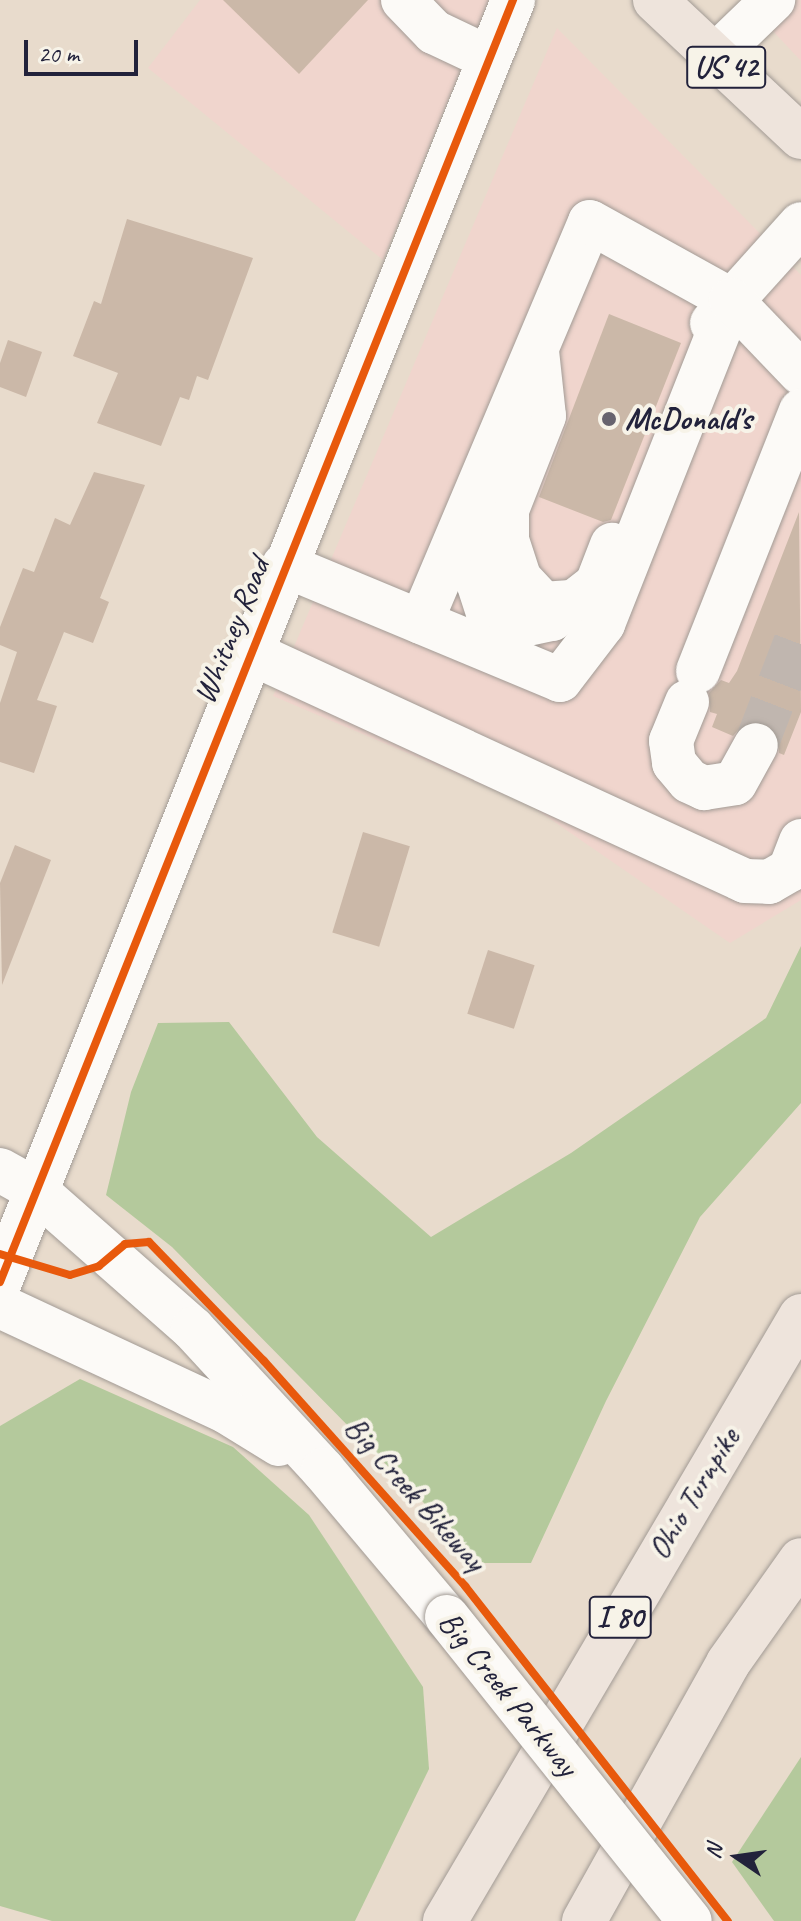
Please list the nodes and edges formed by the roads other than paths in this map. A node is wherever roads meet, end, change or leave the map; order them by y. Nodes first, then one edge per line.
1 (403, 0) edge
2 (513, 0) edge
3 (655, 0) edge
4 (773, 0) edge
5 (715, 56) junction
6 (489, 58) junction
7 (800, 134) edge
8 (801, 224) edge
9 (731, 300) junction
10 (536, 348) junction
11 (801, 373) edge
12 (801, 411) edge
13 (284, 565) junction
14 (421, 622) junction
15 (249, 652) junction
16 (756, 745) tunnel mouth
17 (801, 841) edge
18 (17, 1179) edge
19 (0, 1282) edge
20 (0, 1306) edge
21 (801, 1316) edge
22 (323, 1470) junction
23 (801, 1560) edge
24 (445, 1921) edge
25 (584, 1921) edge
26 (690, 1921) edge

1 - 6 street
2 - 6 street, Whitney Road
3 - 5 main road, US 42
4 - 5 street
5 - 7 main road, US 42
6 - 13 street, Whitney Road
8 - 9 street
9 - 10 street
9 - 10 street
9 - 11 street
9 - 14 street
10 - 14 street
12 - 16 street
13 - 14 street
13 - 15 street, Whitney Road
15 - 17 street
15 - 18 street, Whitney Road
18 - 19 street, Whitney Road
18 - 22 street, Big Creek Parkway
20 - 22 street, Big Creek Parkway
21 - 24 main road, Ohio Turnpike / I 80
22 - 26 street, Big Creek Parkway, bridge
23 - 25 main road

